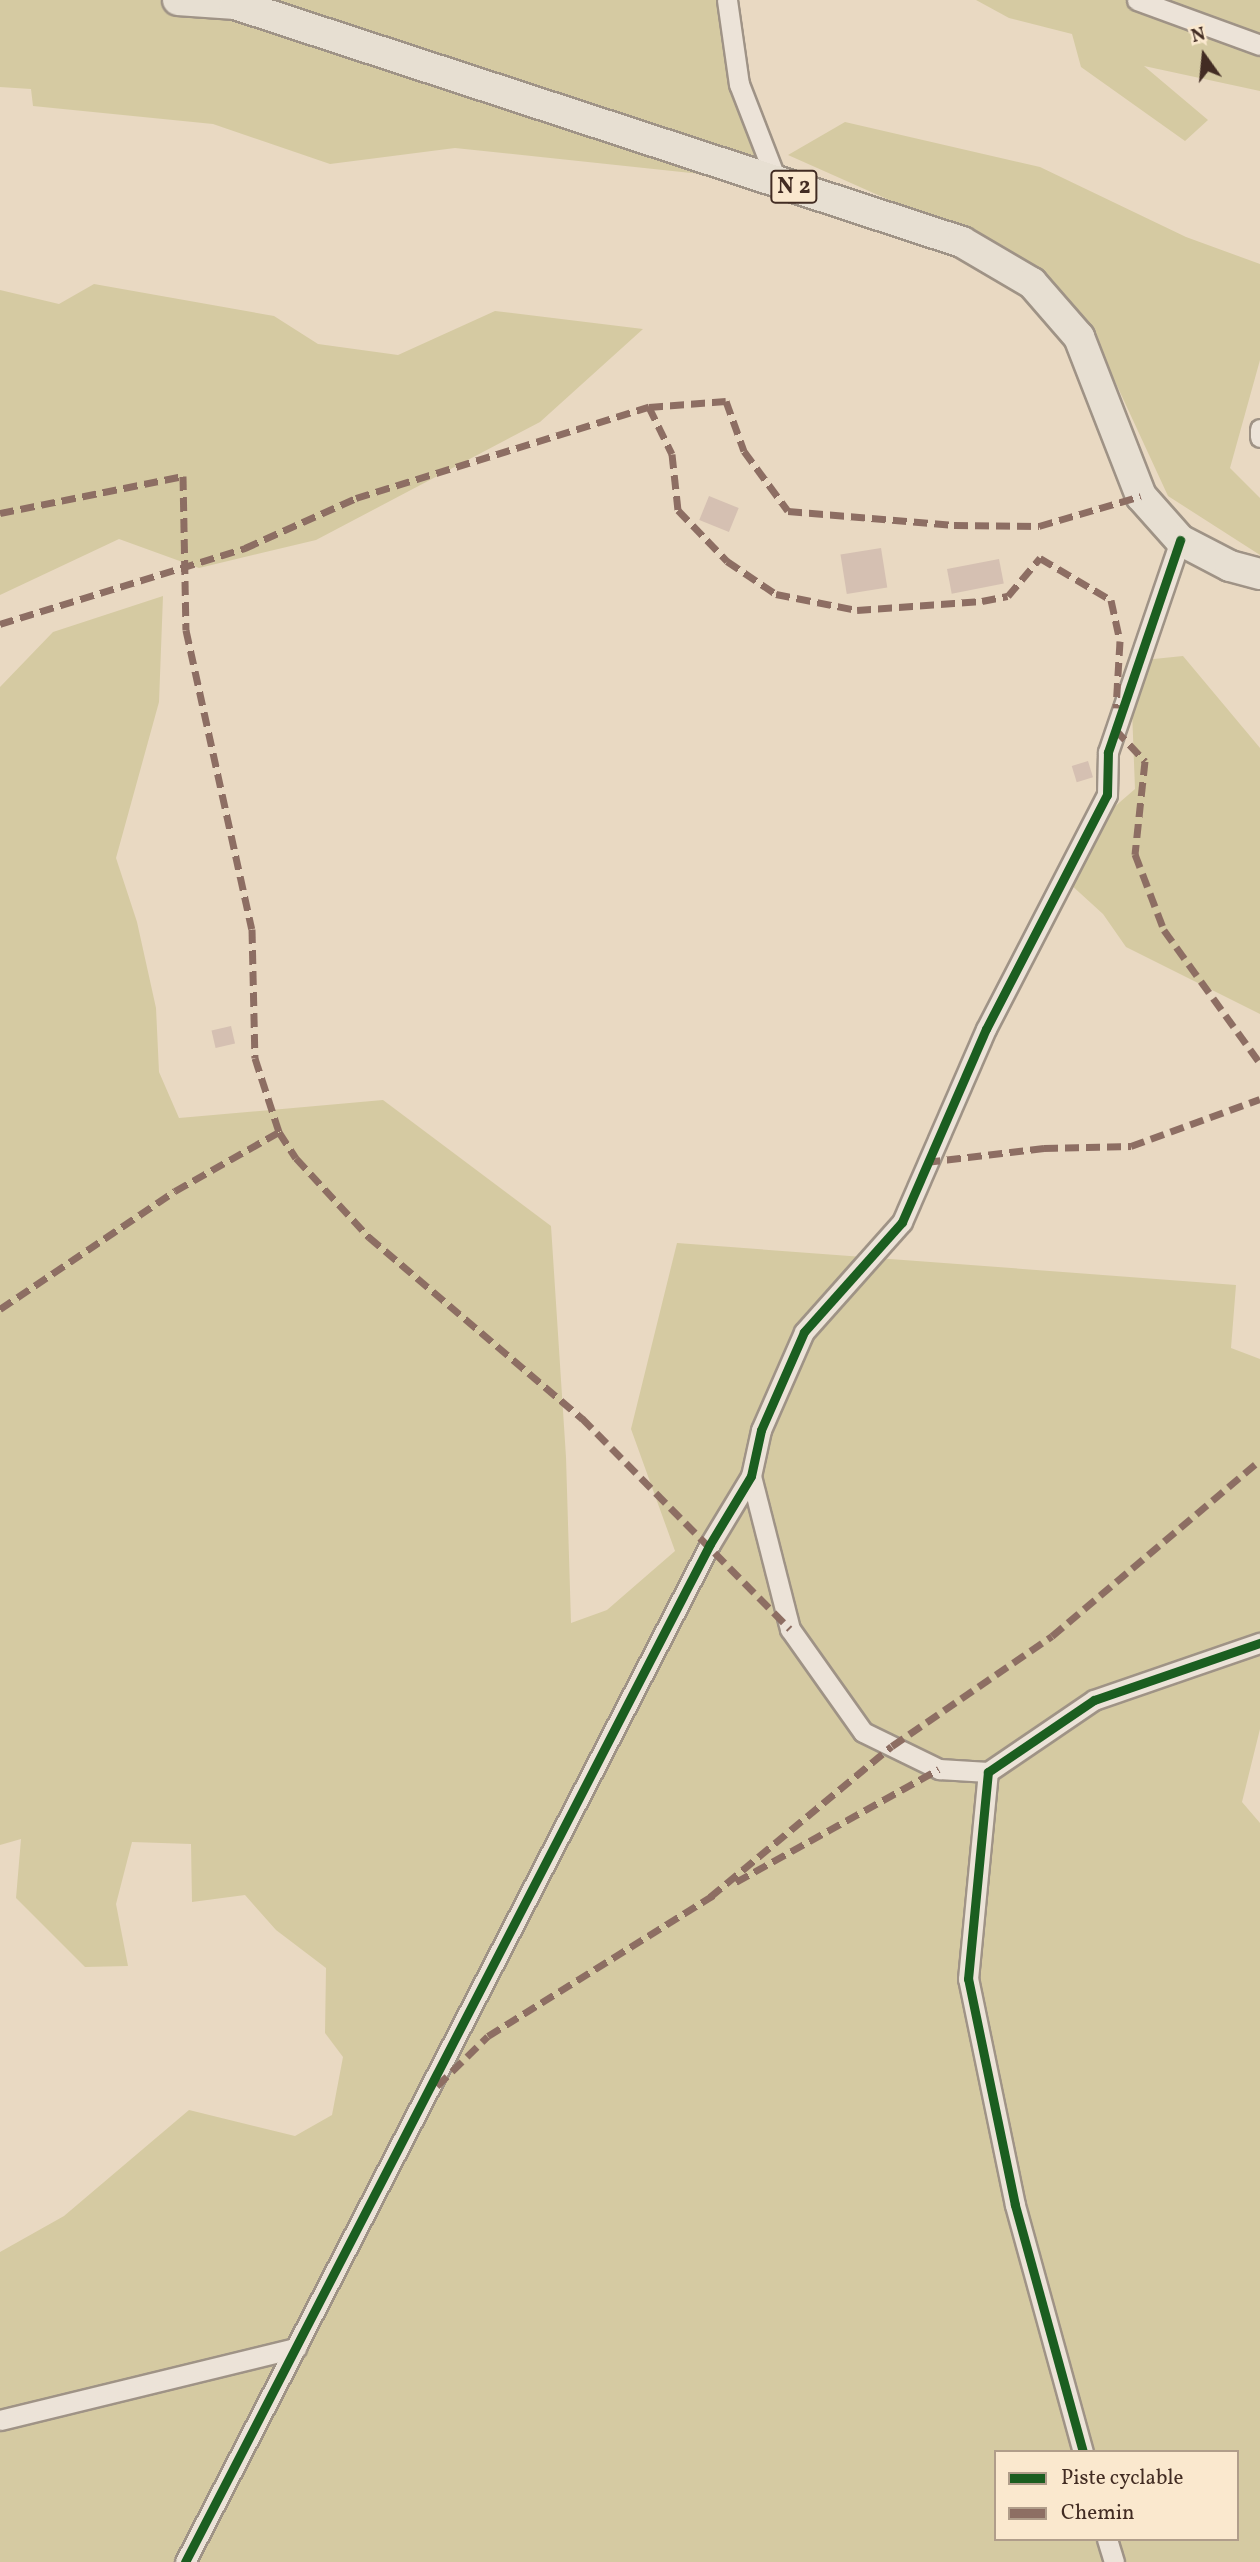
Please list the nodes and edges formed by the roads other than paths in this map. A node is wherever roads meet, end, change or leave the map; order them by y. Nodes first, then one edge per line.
1 (178, 0) edge
2 (727, 0) edge
3 (1137, 0) edge
4 (1260, 45) edge
5 (777, 181) junction
6 (1260, 429) edge
7 (1260, 437) edge
8 (1180, 540) junction
9 (1260, 574) edge
10 (751, 1476) junction
11 (1260, 1643) edge
12 (988, 1772) junction
13 (296, 2348) junction
14 (0, 2420) edge
15 (1082, 2450) edge
16 (1108, 2541) edge
17 (185, 2562) edge
18 (1114, 2562) edge

1 - 5 main road, N 2
2 - 5 street
3 - 4 street
5 - 8 main road, N 2
6 - 7 street
8 - 9 main road, N 2
8 - 10 street
10 - 12 street
10 - 13 street
11 - 12 street
12 - 15 street
13 - 14 street
13 - 17 street
16 - 18 street

